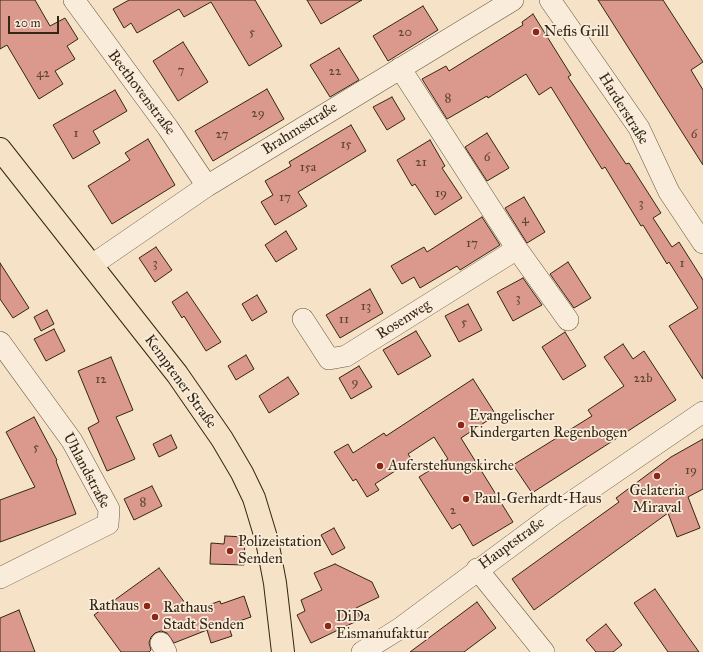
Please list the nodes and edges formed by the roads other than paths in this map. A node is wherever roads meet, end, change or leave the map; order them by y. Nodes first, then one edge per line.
1 (513, 0) edge
2 (550, 0) edge
3 (79, 2) edge
4 (400, 68) junction
5 (0, 149) edge
6 (208, 186) junction
7 (703, 243) edge
8 (517, 248) junction
9 (92, 265) junction
10 (303, 319) dead end
11 (568, 320) dead end
12 (0, 342) edge
13 (703, 412) edge
14 (478, 569) junction
15 (0, 578) edge
16 (283, 652) edge
17 (362, 652) edge
18 (544, 652) edge

1 - 4 street, Brahmsstraße
2 - 7 street, Harderstraße
3 - 6 street, Beethovenstraße
4 - 6 street, Brahmsstraße
4 - 8 street
5 - 9 main road, Kemptener Straße
6 - 9 street, Brahmsstraße
8 - 10 street, Rosenweg
8 - 11 street
9 - 16 main road, Kemptener Straße
12 - 15 street, Uhlandstraße
13 - 14 street, Hauptstraße
14 - 17 street, Hauptstraße
14 - 18 street

